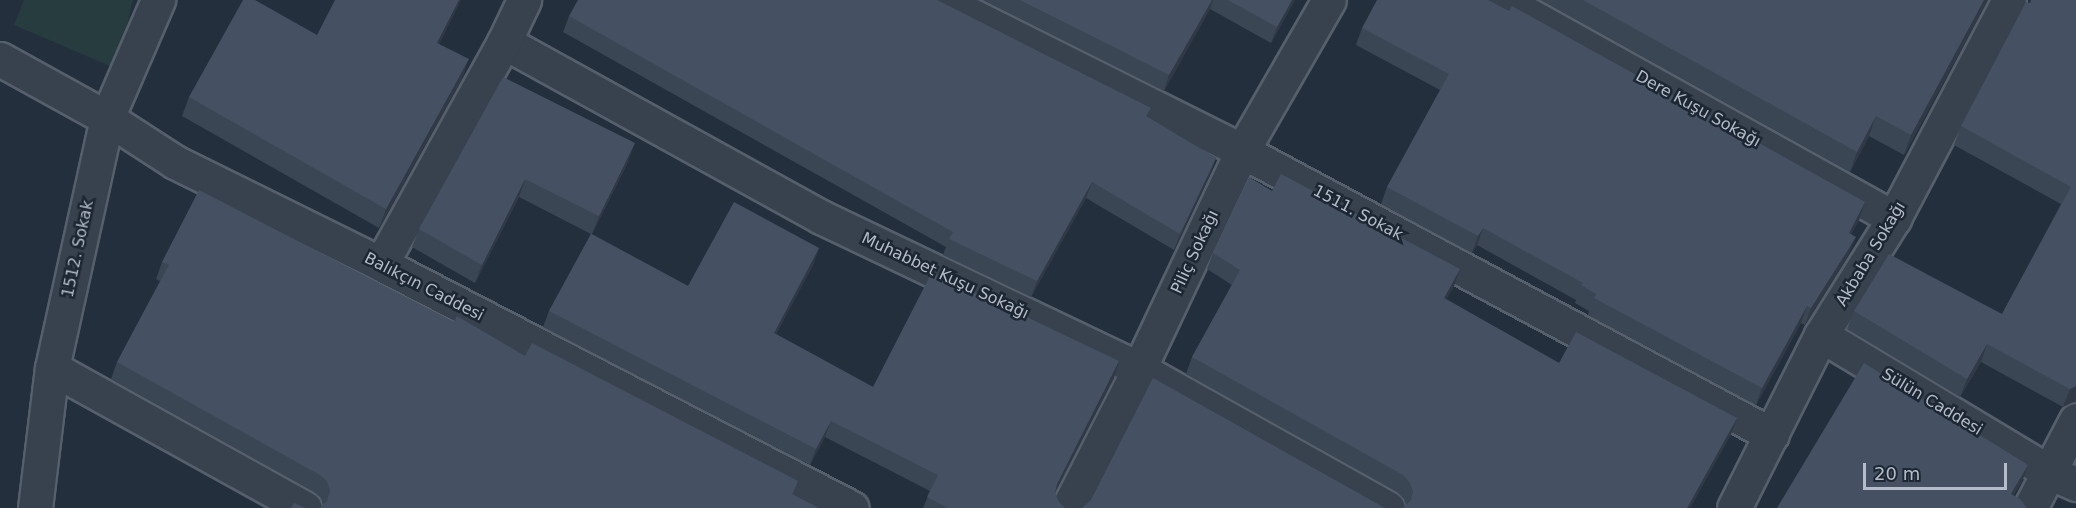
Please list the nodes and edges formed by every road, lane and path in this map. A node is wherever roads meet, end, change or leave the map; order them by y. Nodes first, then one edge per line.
1 (158, 0) edge
2 (524, 0) edge
3 (941, 0) edge
4 (1329, 0) edge
5 (1502, 0) edge
6 (2009, 0) edge
7 (504, 42) junction
8 (0, 59) edge
9 (107, 118) junction
10 (1242, 151) junction
11 (1894, 218) junction
12 (381, 264) junction
13 (1821, 335) junction
14 (52, 368) junction
15 (1139, 369) junction
16 (2076, 420) edge
17 (1772, 435) junction
18 (2062, 478) edge
19 (35, 508) edge
20 (305, 508) edge
21 (852, 508) edge
22 (1068, 508) edge
23 (1388, 508) edge
24 (1734, 508) edge
25 (2030, 508) edge

1 - 9 street, 1512. Sokak
2 - 7 street
3 - 10 street, 1511. Sokak
4 - 10 street, Piliç Sokağı
5 - 11 street, Dere Kuşu Sokağı
6 - 11 street, Akbaba Sokağı
7 - 12 street
7 - 15 street, Muhabbet Kuşu Sokağı
8 - 9 street, Balıkçın Caddesi
9 - 12 street, Balıkçın Caddesi
9 - 14 street, 1512. Sokak
10 - 15 street, Piliç Sokağı
10 - 17 street, 1511. Sokak
11 - 13 street, Akbaba Sokağı
12 - 21 street, Balıkçın Caddesi
13 - 17 street, Akbaba Sokağı
13 - 18 street, Sülün Caddesi
14 - 19 street, 1512. Sokak
14 - 20 street
15 - 22 street, Piliç Sokağı
15 - 23 street, Muhabbet Kuşu Sokağı
16 - 18 street
17 - 24 street, Akbaba Sokağı
18 - 25 street

